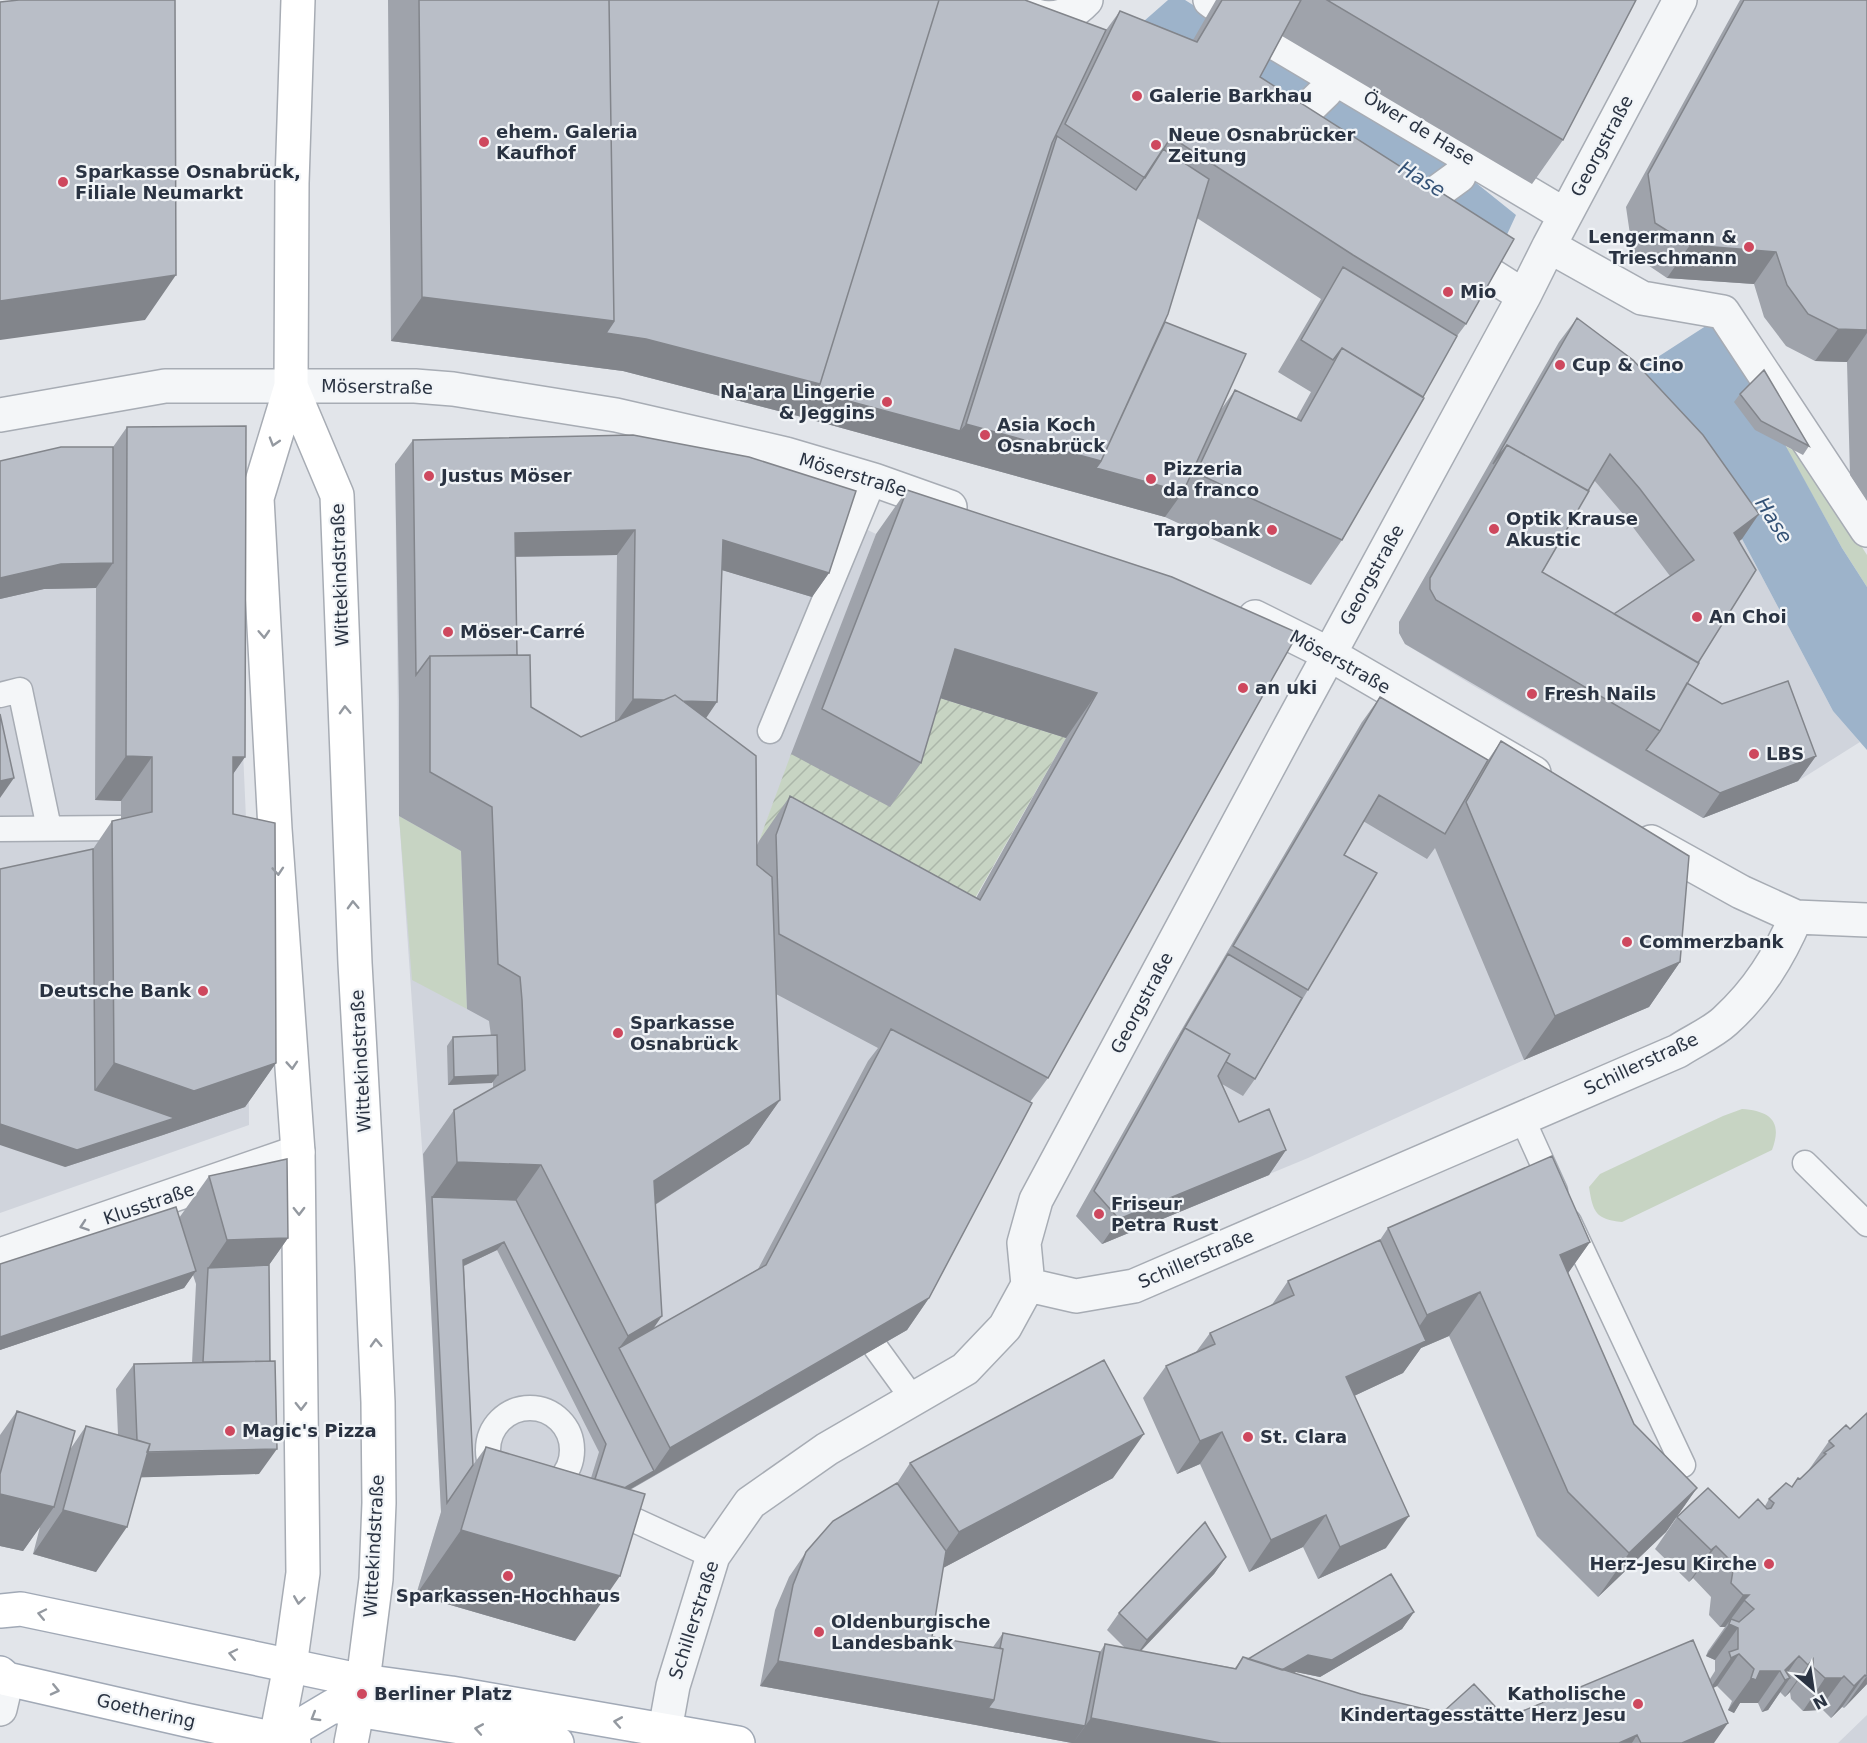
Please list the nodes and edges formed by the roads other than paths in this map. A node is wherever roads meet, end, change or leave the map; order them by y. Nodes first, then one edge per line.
1 (298, 0) edge
2 (995, 0) edge
3 (1086, 0) edge
4 (1680, 0) edge
5 (1057, 19) junction
6 (1094, 36) edge
7 (1272, 41) edge
8 (1326, 91) dead end
9 (1286, 137) edge
10 (1459, 176) dead end
11 (1381, 205) edge
12 (1415, 208) edge
13 (1565, 215) junction
14 (1549, 246) junction
15 (1524, 296) junction
16 (291, 386) junction
17 (0, 415) edge
18 (874, 480) junction
19 (982, 518) edge
20 (1867, 530) edge
21 (1233, 608) edge
22 (1329, 654) junction
23 (0, 695) edge
24 (770, 731) dead end
25 (1559, 788) edge
26 (49, 828) junction
27 (121, 828) edge
28 (0, 829) edge
29 (1631, 830) edge
30 (1796, 917) junction
31 (1867, 920) edge
32 (1522, 1118) junction
33 (298, 1152) junction
34 (1805, 1162) dead end
35 (1867, 1224) edge
36 (0, 1255) edge
37 (1028, 1285) junction
38 (876, 1348) edge
39 (913, 1399) junction
40 (1683, 1465) dead end
41 (616, 1509) edge
42 (713, 1556) junction
43 (0, 1611) edge
44 (290, 1666) junction
45 (2, 1687) edge
46 (360, 1695) junction
47 (665, 1730) junction
48 (282, 1742) edge
49 (351, 1743) edge
50 (557, 1743) edge
51 (738, 1743) edge

1 - 16 street, Wittekindstraße
2 - 5 street
3 - 5 street
4 - 13 street, Georgstraße
5 - 6 street
7 - 13 street, Öwer de Hase
8 - 9 street
10 - 12 street, Öwer de Hase
11 - 15 street
13 - 14 street, Georgstraße
14 - 15 street, Georgstraße
14 - 20 street
15 - 22 street, Georgstraße
16 - 17 street, Möserstraße
16 - 18 street, Möserstraße
16 -> 33 street, Wittekindstraße
46 -> 16 street, Wittekindstraße
18 - 19 street, Möserstraße
18 - 24 lane
21 - 22 street, Möserstraße
22 - 25 street, Möserstraße
22 - 37 street, Georgstraße
23 - 26 lane
26 - 27 lane
26 - 28 lane
29 - 30 street
30 - 31 street
30 - 32 street, Schillerstraße
32 - 37 street, Schillerstraße
32 - 40 lane
33 -> 36 street, Klusstraße
33 -> 44 street, Wittekindstraße
34 - 35 lane
37 - 39 street, Schillerstraße
38 - 39 lane
39 - 42 street, Schillerstraße
41 - 42 lane
42 - 47 street, Schillerstraße
44 -> 43 street
44 - 46 street
44 - 48 street, Wittekindstraße
45 -> 48 street, Goethering
47 -> 46 street
46 -> 48 street
46 - 49 street, Wittekindstraße
50 -> 46 street
47 - 51 street

